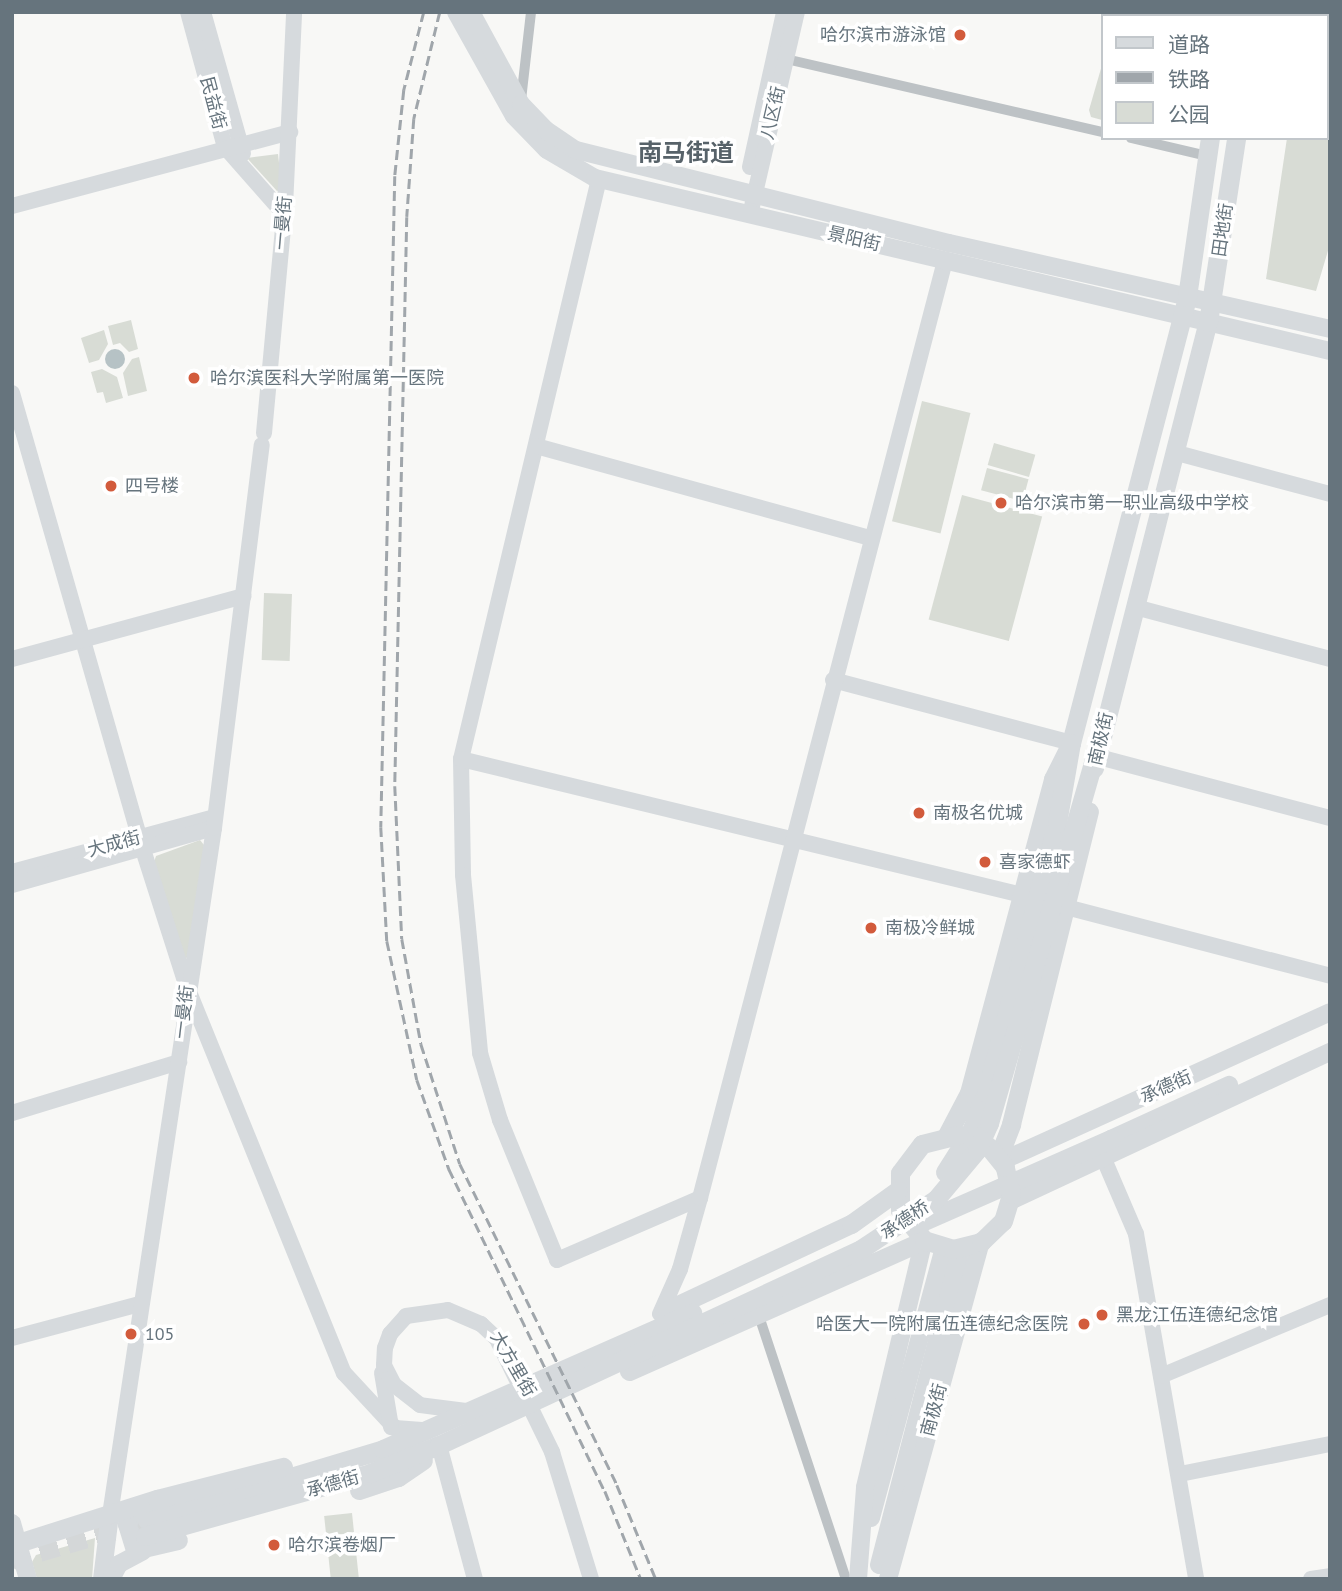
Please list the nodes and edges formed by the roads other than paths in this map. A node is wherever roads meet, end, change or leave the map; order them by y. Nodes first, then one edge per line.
1 (188, 12) edge
2 (203, 12) edge
3 (295, 12) edge
4 (456, 12) edge
5 (471, 12) edge
6 (531, 12) edge
7 (784, 13) edge
8 (786, 59) junction
9 (521, 104) junction
10 (290, 132) junction
11 (1100, 132) edge
12 (1148, 140) edge
13 (1236, 140) edge
14 (233, 145) junction
15 (1209, 147) edge
16 (597, 178) junction
17 (750, 193) junction
18 (12, 206) edge
19 (285, 210) junction
20 (745, 213) junction
21 (945, 261) junction
22 (1187, 297) junction
23 (1212, 302) junction
24 (1181, 317) junction
25 (1208, 322) junction
26 (1330, 329) edge
27 (1330, 352) edge
28 (12, 393) edge
29 (18, 435) edge
30 (536, 446) junction
31 (1177, 453) junction
32 (1330, 494) edge
33 (869, 538) junction
34 (244, 596) junction
35 (1135, 607) junction
36 (82, 639) junction
37 (12, 659) edge
38 (1330, 659) edge
39 (833, 680) junction
40 (1071, 743) junction
41 (1096, 756) junction
42 (461, 758) junction
43 (1330, 818) edge
44 (214, 822) junction
45 (1064, 827) junction
46 (792, 840) junction
47 (141, 843) junction
48 (12, 872) edge
49 (12, 885) edge
50 (1023, 895) junction
51 (1066, 907) junction
52 (1330, 976) edge
53 (187, 987) junction
54 (1330, 1012) edge
55 (1330, 1040) edge
56 (1330, 1052) edge
57 (178, 1062) junction
58 (12, 1113) edge
59 (947, 1135) junction
60 (1111, 1139) joint
61 (1103, 1157) junction
62 (1000, 1158) junction
63 (897, 1191) junction
64 (701, 1198) junction
65 (1010, 1202) junction
66 (924, 1240) junction
67 (981, 1242) junction
68 (953, 1248) junction
69 (861, 1249) junction
70 (140, 1304) junction
71 (1330, 1305) edge
72 (758, 1313) junction
73 (660, 1314) junction
74 (12, 1338) edge
75 (583, 1370) junction
76 (1161, 1376) junction
77 (511, 1402) junction
78 (473, 1411) junction
79 (391, 1432) junction
80 (427, 1437) junction
81 (1330, 1444) edge
82 (1180, 1474) junction
83 (110, 1515) junction
84 (12, 1523) edge
85 (143, 1528) junction
86 (18, 1543) junction
87 (1330, 1576) edge
88 (28, 1579) edge
89 (102, 1579) edge
90 (111, 1579) edge
91 (475, 1579) edge
92 (591, 1579) edge
93 (597, 1579) edge
94 (846, 1579) edge
95 (858, 1579) edge
96 (876, 1579) edge
97 (888, 1579) edge
98 (1196, 1579) edge
99 (1311, 1579) edge

1 - 14 street, 民益街
2 - 14 street, 民益街
3 - 10 street, 一曼街
4 - 16 main road, 景阳街
5 - 9 main road, 景阳街
6 - 9 street
7 - 8 street, 八区街
7 - 17 street, 八区街
8 - 11 street
8 - 17 street, 八区街
9 - 17 main road, 景阳街
10 - 14 street
10 - 19 street, 一曼街
12 - 15 street
13 - 23 highway, 田地街
14 - 18 street
14 - 19 street, 民益街
15 - 22 highway, 田地街
16 - 20 main road, 景阳街
16 - 30 street
17 - 20 street, 八区街
17 - 22 main road, 景阳街
19 - 34 street, 一曼街
20 - 21 main road, 景阳街
21 - 24 main road, 景阳街
21 - 33 street
22 - 23 main road, 景阳街
22 - 24 highway, 田地街
23 - 25 highway, 田地街
23 - 26 main road, 景阳街
24 - 25 main road, 景阳街
24 - 40 highway, 南极街
25 - 27 main road, 景阳街
25 - 31 highway, 南极街
28 - 29 street
29 - 36 street
30 - 33 street
30 - 42 street
31 - 32 street
31 - 35 highway, 南极街
33 - 39 street
34 - 36 street
34 - 44 street, 一曼街
35 - 38 street
35 - 41 highway, 南极街
36 - 37 street
36 - 47 street
39 - 40 street
39 - 46 street
40 - 45 highway
40 - 50 highway, 南极街
41 - 43 street
41 - 45 highway
41 - 51 highway, 南极街
42 - 46 street
42 - 64 street
44 - 47 street, 大成街
44 - 53 street, 一曼街
45 - 69 highway, 承德桥
45 - 75 highway, 承德桥
46 - 50 street
46 - 64 street
47 - 48 street, 大成街
47 - 49 street, 大成街
47 - 53 street
50 - 59 highway, 南极街
51 - 52 street
51 - 62 highway, 南极街
53 - 57 street, 一曼街
53 - 79 street
54 - 62 main road, 承德街
55 - 60 main road
56 - 61 main road
57 - 58 street
57 - 70 street, 一曼街
59 - 62 highway
59 - 63 highway
60 - 69 highway
61 - 65 main road
61 - 76 street
62 - 65 highway
63 - 66 highway
63 - 73 highway
64 - 73 street
65 - 67 highway
66 - 68 highway
66 - 72 highway
66 - 95 main road, 南极街
67 - 68 highway
67 - 97 main road, 南极街
68 - 95 main road, 南极街
68 - 96 main road, 南极街
69 - 75 highway, 承德桥
70 - 74 street
70 - 83 street, 一曼街
71 - 76 street
72 - 75 highway
72 - 94 street
73 - 75 highway
75 - 77 highway, 承德桥
76 - 82 street
77 - 78 highway, 承德街
77 - 80 highway, 承德街
78 - 80 highway, 承德街
78 - 92 street, 大方里街
79 - 80 highway
79 - 85 highway
79 - 93 street, 大方里街
80 - 85 highway, 承德街
80 - 85 highway, 承德街
80 - 91 street
81 - 82 street
82 - 98 street
83 - 85 highway
83 - 86 highway
83 - 89 main road, 一曼街
84 - 86 main road
85 - 90 main road
86 - 88 main road
87 - 99 street

